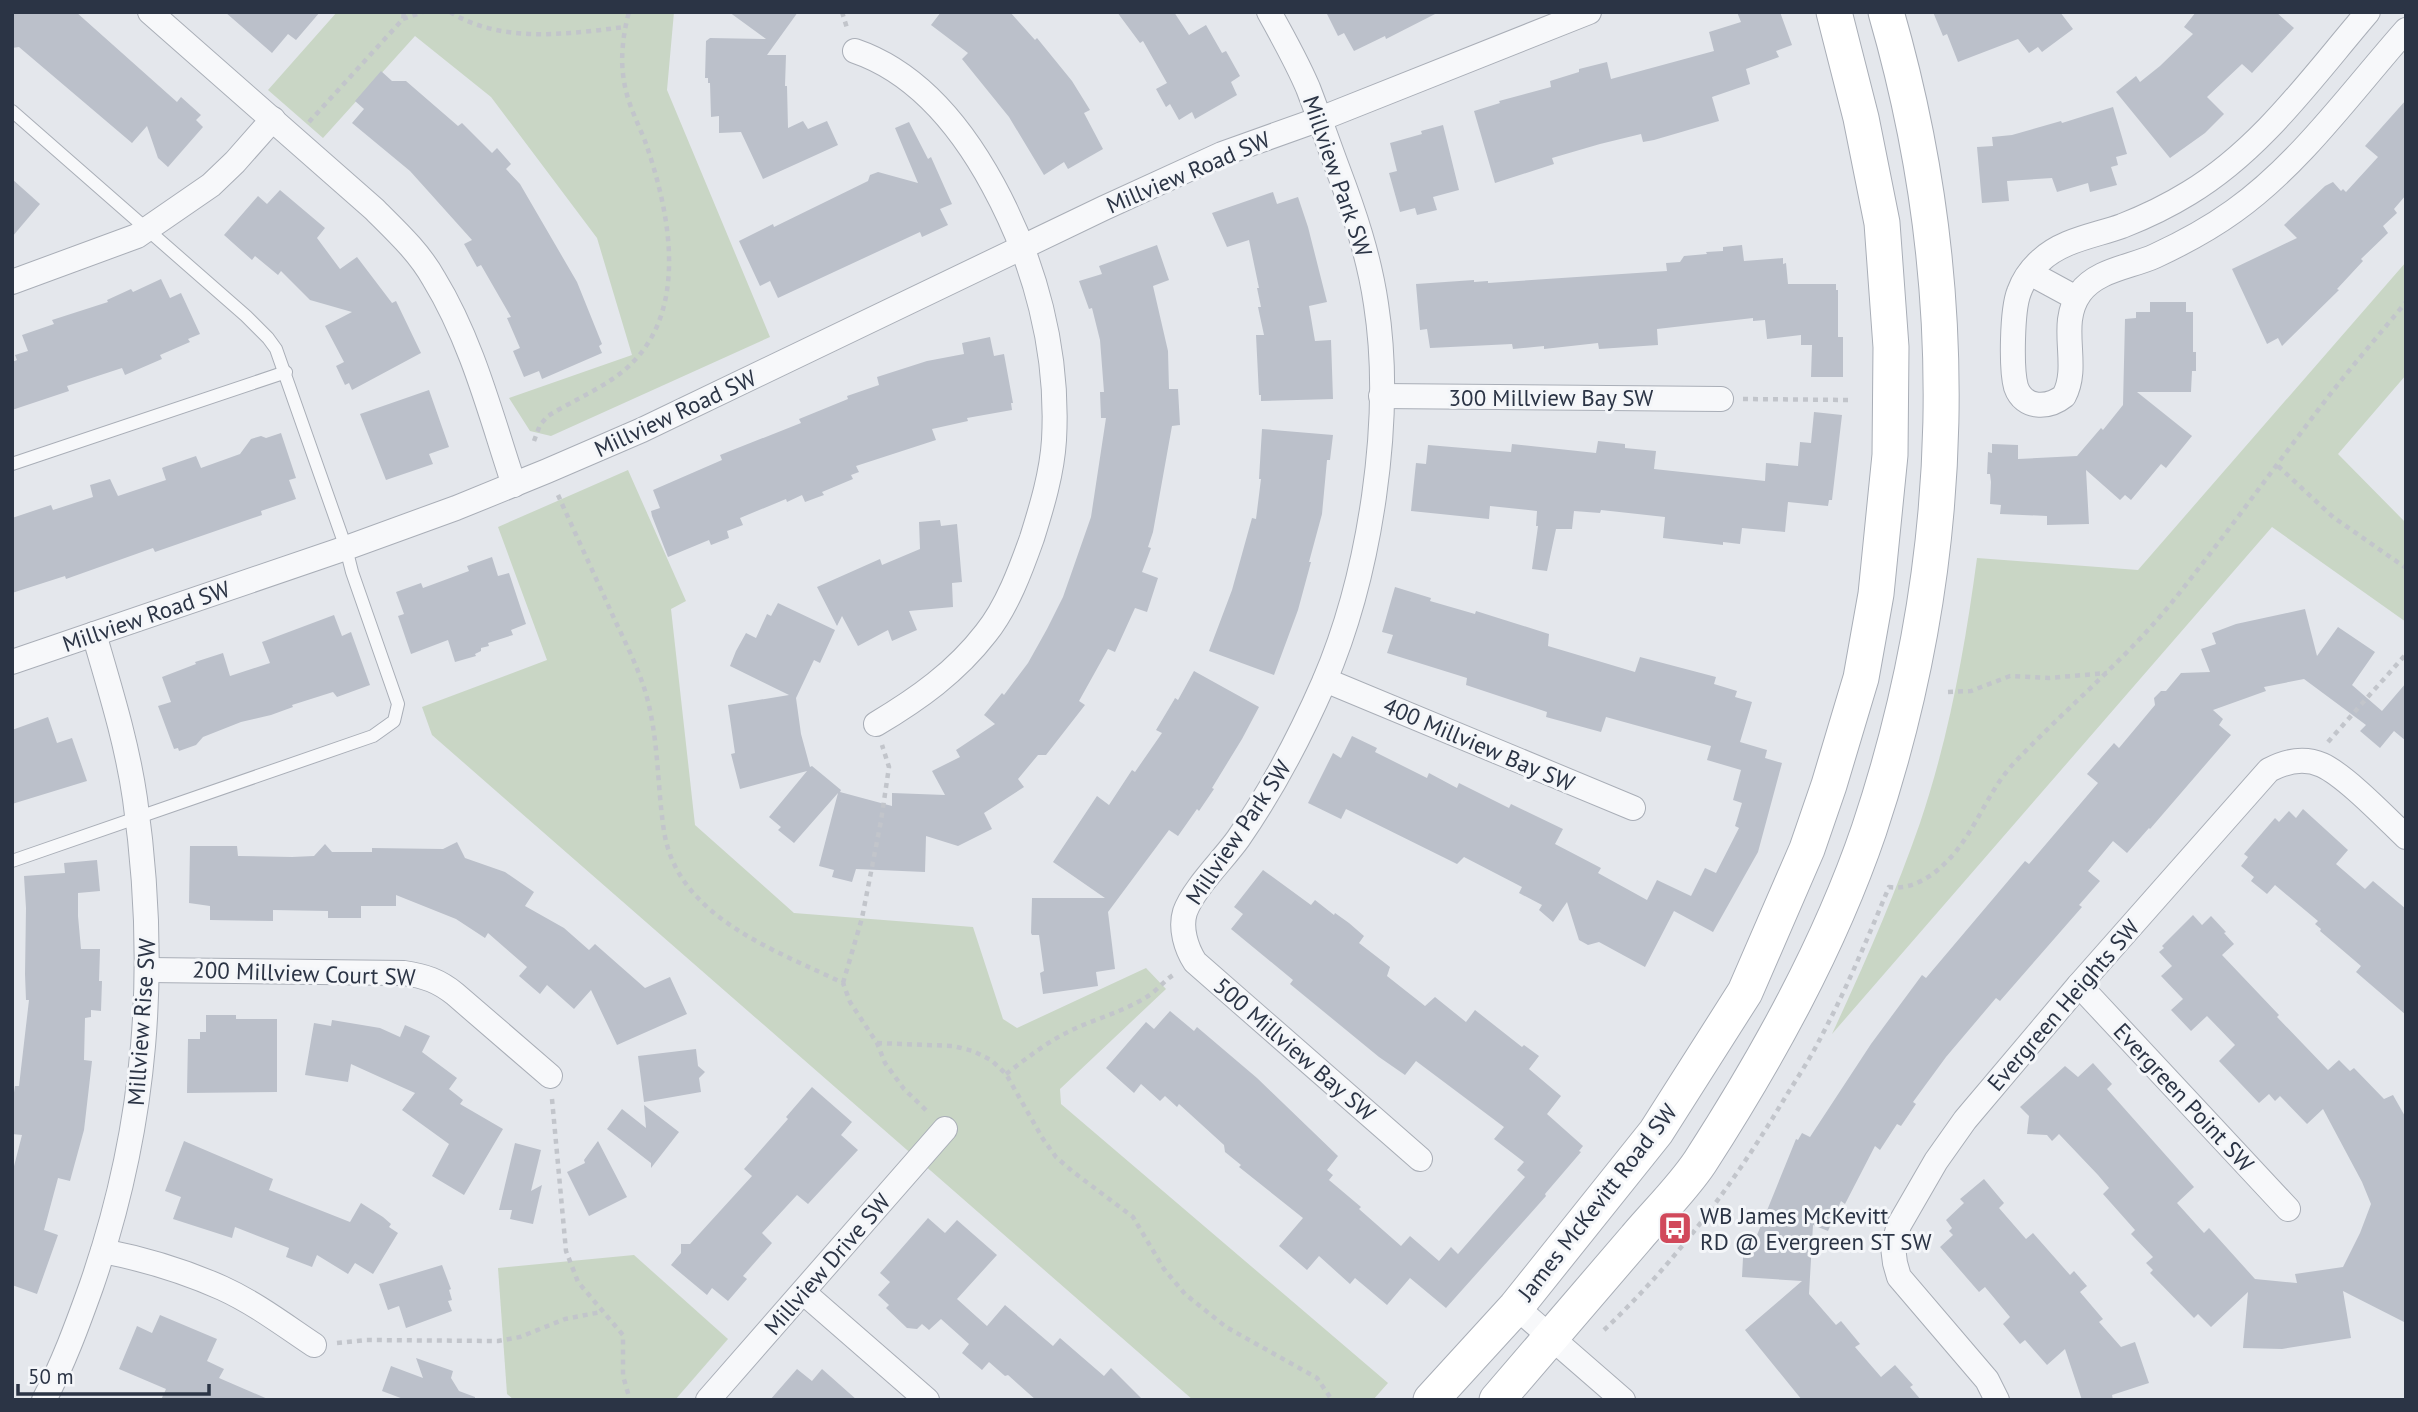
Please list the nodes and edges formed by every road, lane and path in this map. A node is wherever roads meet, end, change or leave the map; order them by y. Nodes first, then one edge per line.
1 (150, 12) edge
2 (404, 12) edge
3 (423, 12) edge
4 (450, 12) edge
5 (629, 12) edge
6 (1269, 12) edge
7 (1589, 12) edge
8 (1834, 12) edge
9 (1886, 12) edge
10 (2368, 12) edge
11 (403, 19) junction
12 (625, 27) junction
13 (2406, 30) edge
14 (855, 51) dead end
15 (12, 111) edge
16 (273, 119) junction
17 (1320, 119) junction
18 (295, 138) junction
19 (147, 229) junction
20 (1022, 249) junction
21 (2030, 273) junction
22 (12, 282) edge
23 (2076, 298) junction
24 (2406, 302) edge
25 (286, 372) junction
26 (1381, 396) junction
27 (1721, 398) joint
28 (1851, 400) dead end
29 (534, 442) dead end
30 (12, 464) edge
31 (2278, 466) junction
32 (514, 485) junction
33 (558, 495) dead end
34 (346, 548) junction
35 (2406, 568) edge
36 (94, 634) junction
37 (2406, 654) edge
38 (12, 662) edge
39 (2108, 673) junction
40 (1325, 680) junction
41 (1948, 692) dead end
42 (876, 724) joint
43 (2311, 762) junction
44 (1633, 808) dead end
45 (137, 818) junction
46 (2406, 838) edge
47 (12, 861) edge
48 (1889, 887) dead end
49 (1184, 931) joint
50 (1195, 962) junction
51 (148, 970) junction
52 (843, 983) junction
53 (2079, 985) junction
54 (877, 1043) junction
55 (1006, 1074) junction
56 (550, 1076) joint
57 (945, 1129) joint
58 (1420, 1159) dead end
59 (2288, 1209) dead end
60 (103, 1251) junction
61 (803, 1292) junction
62 (1516, 1307) junction
63 (601, 1312) junction
64 (1552, 1337) junction
65 (314, 1345) joint
66 (1994, 1397) edge
67 (44, 1400) edge
68 (629, 1400) edge
69 (708, 1400) edge
70 (927, 1400) edge
71 (1332, 1400) edge
72 (1431, 1400) edge
73 (1497, 1400) edge
74 (1623, 1400) edge

1 - 16 street
2 - 11 path
3 - 11 path
4 - 12 path
5 - 12 path
6 - 17 street, Millview Park SW
7 - 17 street, Millview Road SW
8 - 62 main road, James McKevitt Road SW
9 - 64 main road
10 - 21 street
11 - 18 path
12 - 29 path
13 - 23 street
14 - 20 street
15 - 19 lane
16 - 18 street
16 - 19 street
17 - 20 street, Millview Road SW
17 - 26 street, Millview Park SW
18 - 32 street
19 - 22 street
19 - 25 lane
20 - 32 street, Millview Road SW
20 - 42 street
21 - 23 street
21 - 23 street
24 - 31 path
25 - 30 lane
25 - 34 lane
26 - 27 street, 300 Millview Bay SW
26 - 40 street, Millview Park SW
27 - 28 path
31 - 35 path
31 - 39 path
32 - 34 street, Millview Road SW
33 - 52 path
34 - 36 street, Millview Road SW
34 - 45 lane
36 - 38 street, Millview Road SW
36 - 45 street, Millview Rise SW
37 - 43 path
39 - 41 path
39 - 48 path
40 - 44 street, 400 Millview Bay SW
40 - 49 street, Millview Park SW
42 - 52 path
43 - 46 street
43 - 53 street, Evergreen Heights SW
45 - 47 lane
45 - 51 street, Millview Rise SW
49 - 50 street, 500 Millview Bay SW
50 - 55 path
50 - 58 street, 500 Millview Bay SW
51 - 56 street, 200 Millview Court SW
51 - 60 street, Millview Rise SW
52 - 54 path
53 - 59 street, Evergreen Point SW
53 - 66 street, Evergreen Heights SW
54 - 55 path
54 - 57 path
55 - 71 path
56 - 63 path
57 - 61 street, Millview Drive SW
60 - 65 street
60 - 67 street, Millview Rise SW
61 - 69 street, Millview Drive SW
61 - 70 street
62 - 64 street
62 - 72 main road, James McKevitt Road SW
63 - 65 path
63 - 68 path
64 - 73 main road
64 - 74 street

